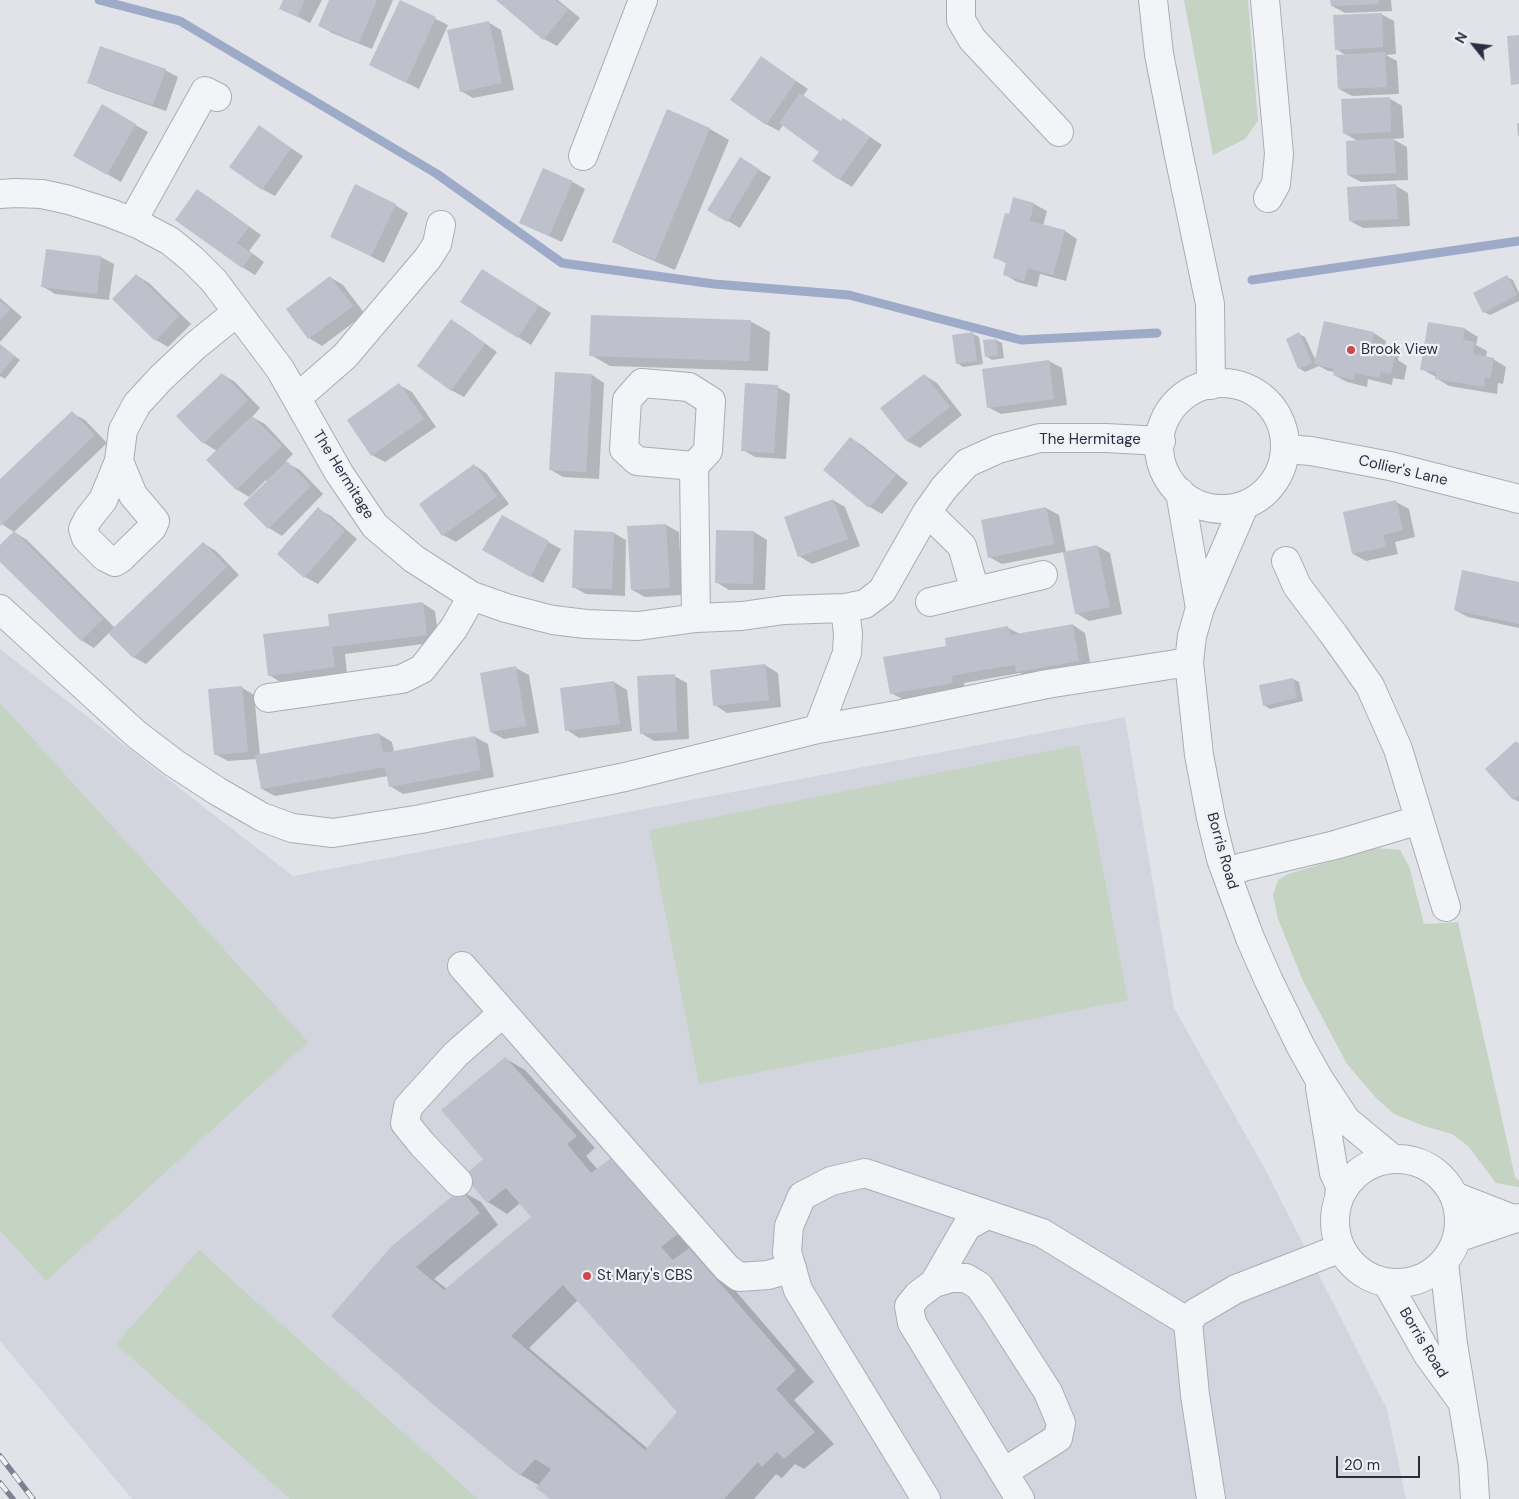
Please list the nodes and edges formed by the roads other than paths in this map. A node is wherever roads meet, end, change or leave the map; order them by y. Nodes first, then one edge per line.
1 (644, 0) edge
2 (961, 0) edge
3 (1153, 0) edge
4 (1265, 0) edge
5 (217, 97) dead end
6 (1058, 132) dead end
7 (583, 156) dead end
8 (0, 194) edge
9 (1268, 198) dead end
10 (132, 222) junction
11 (441, 226) dead end
12 (237, 312) junction
13 (1211, 385) junction
14 (297, 398) junction
15 (1160, 441) junction
16 (1286, 449) junction
17 (118, 460) dead end
18 (694, 466) dead end
19 (1180, 492) junction
20 (1519, 499) edge
21 (1244, 506) junction
22 (927, 512) junction
23 (1286, 561) dead end
24 (1043, 575) dead end
25 (975, 590) junction
26 (472, 596) junction
27 (930, 602) dead end
28 (845, 608) junction
29 (1200, 608) junction
30 (0, 609) edge
31 (696, 618) junction
32 (1189, 662) junction
33 (268, 698) dead end
34 (818, 729) junction
35 (1419, 820) junction
36 (1226, 873) junction
37 (1446, 907) dead end
38 (462, 966) dead end
39 (503, 1013) junction
40 (1319, 1079) junction
41 (1393, 1159) junction
42 (458, 1182) dead end
43 (1454, 1196) junction
44 (1339, 1198) junction
45 (987, 1215) junction
46 (1516, 1218) edge
47 (1457, 1238) junction
48 (1341, 1248) junction
49 (1444, 1262) junction
50 (792, 1268) junction
51 (934, 1283) junction
52 (1387, 1283) junction
53 (1188, 1322) junction
54 (1462, 1402) junction
55 (1004, 1472) junction
56 (926, 1499) edge
57 (1020, 1499) edge
58 (1211, 1499) edge
59 (1475, 1499) edge

1 - 7 street
2 - 6 street
3 - 13 street
4 - 9 street
5 - 10 street
8 - 10 street, The Hermitage
10 - 12 street, The Hermitage
11 - 14 street
12 - 14 street, The Hermitage
12 - 17 street
13 - 15 street
13 - 16 street
14 - 26 street, The Hermitage
15 - 19 street
15 - 22 street, The Hermitage
16 - 20 street, Collier's Lane
16 - 21 street
18 - 31 street
19 - 21 street
19 - 29 street, Borris Road
21 - 29 street, Borris Road
22 - 25 street
22 - 28 street, The Hermitage
23 - 35 street
24 - 25 street
25 - 27 street
26 - 31 street, The Hermitage
26 - 33 street
28 - 31 street, The Hermitage
28 - 34 street
29 - 32 street, Borris Road
30 - 34 street
32 - 34 street
32 - 36 street, Borris Road
35 - 36 street
35 - 37 street
36 - 40 street, Borris Road
38 - 39 street
39 - 42 street
39 - 50 street
40 - 41 street, Borris Road
40 - 44 street, Borris Road
41 - 43 street
41 - 44 street
43 - 46 street
43 - 47 street
44 - 48 street
45 - 50 street
45 - 51 street
45 - 53 street
46 - 47 street
47 - 49 street
48 - 52 street
48 - 53 street
49 - 52 street
49 - 54 street, Borris Road
50 - 56 street
51 - 55 street
51 - 55 street
52 - 54 street, Borris Road
53 - 58 street
54 - 59 street, Borris Road
55 - 57 street

